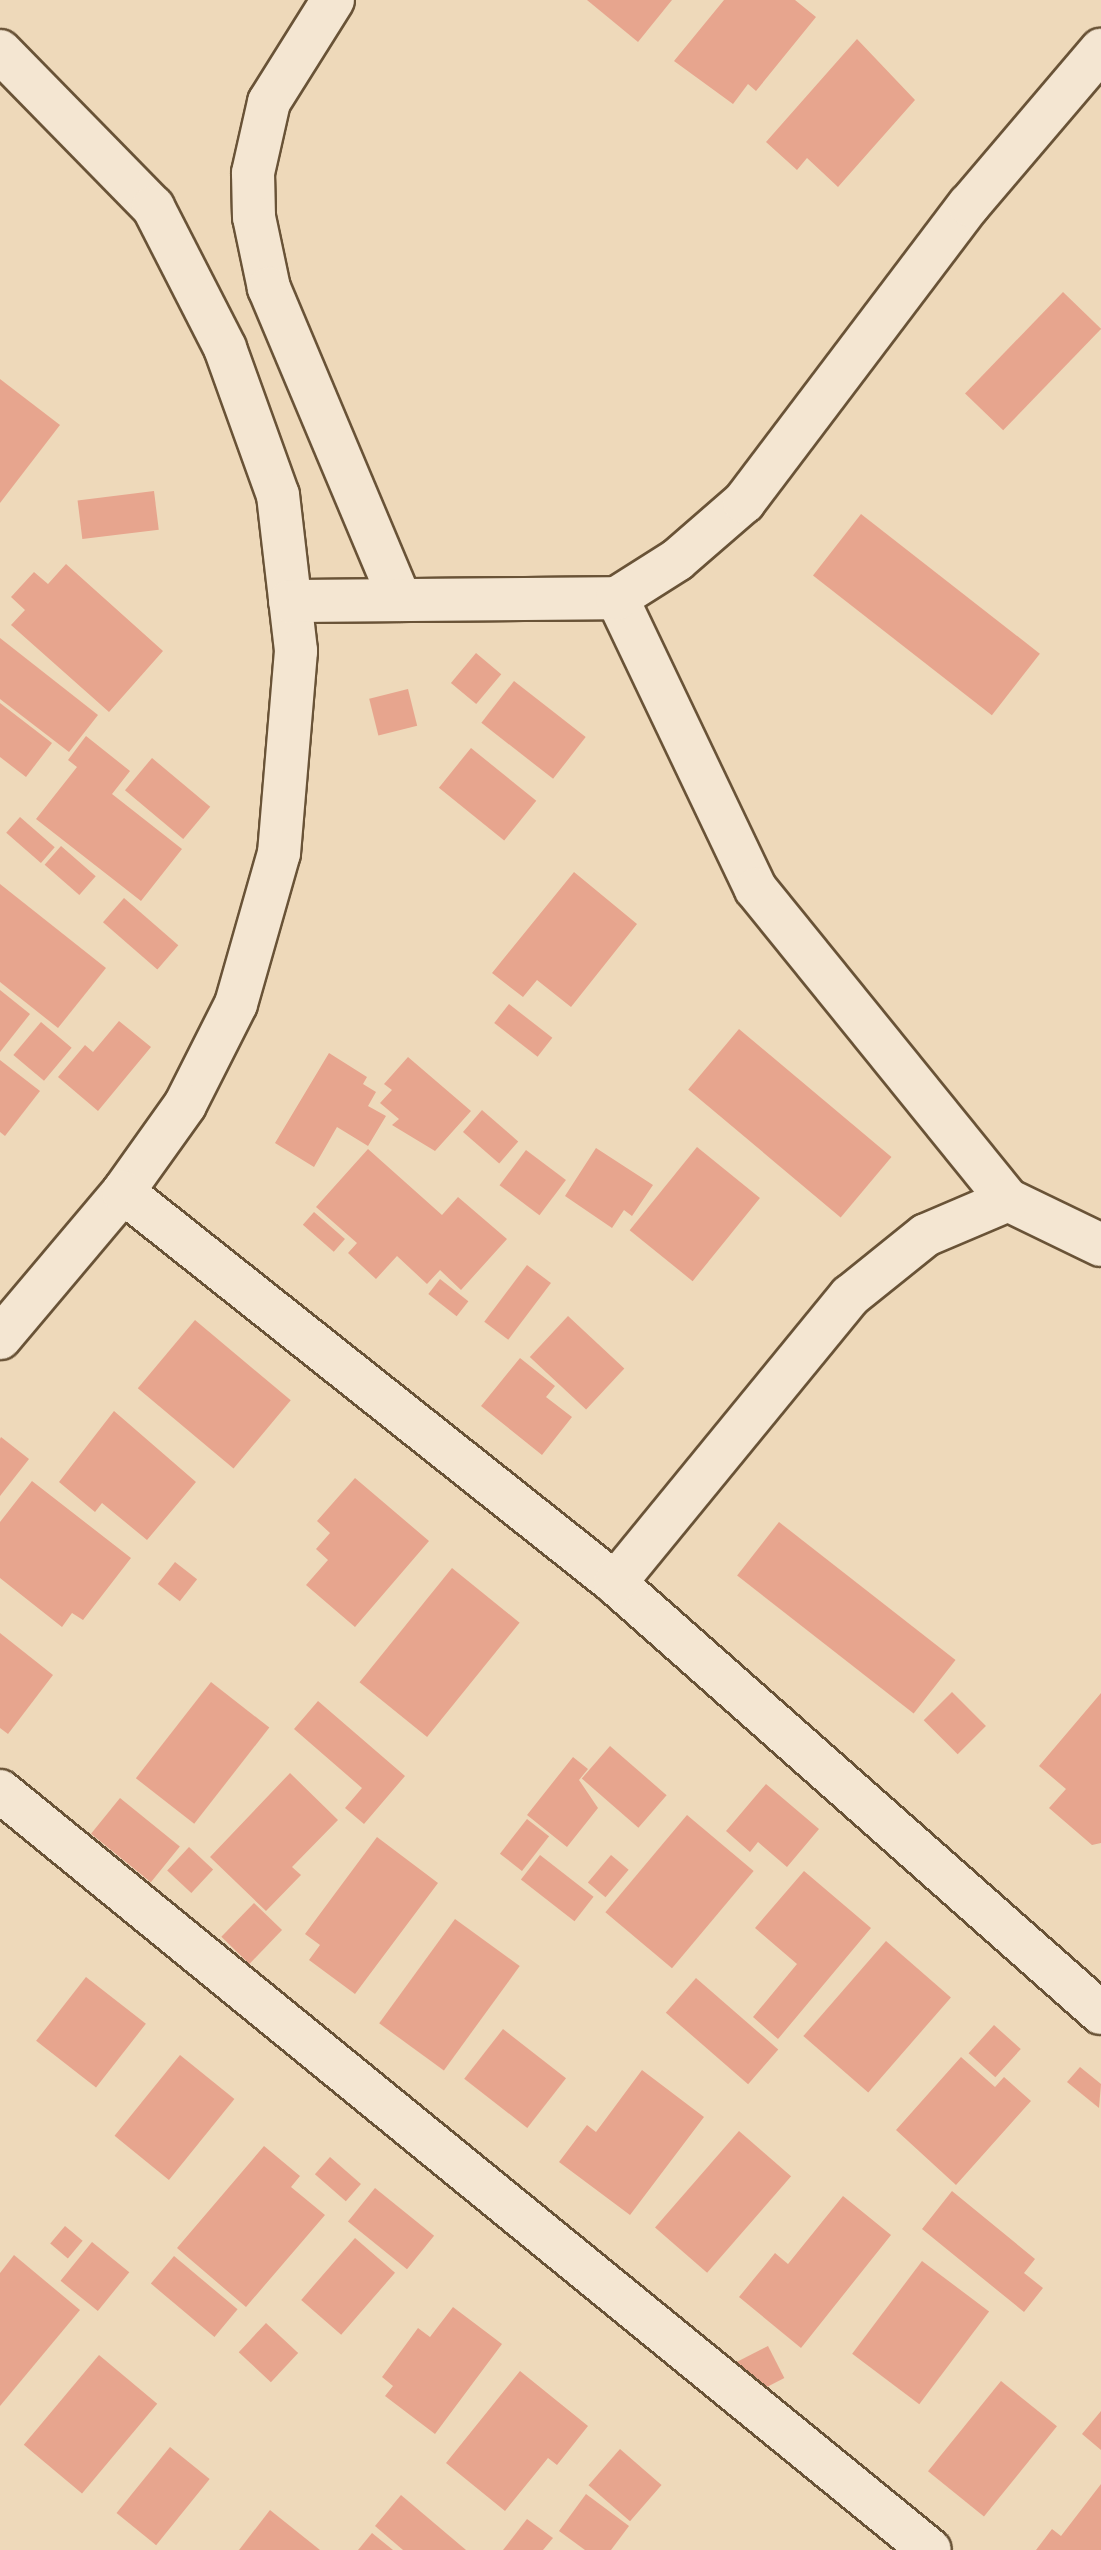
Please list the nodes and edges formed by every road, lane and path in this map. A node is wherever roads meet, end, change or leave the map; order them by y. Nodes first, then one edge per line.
1 (333, 0) edge
2 (1101, 50) edge
3 (0, 51) edge
4 (617, 598) junction
5 (400, 600) junction
6 (290, 601) junction
7 (123, 1192) junction
8 (1008, 1200) junction
9 (1101, 1245) edge
10 (0, 1338) edge
11 (615, 1583) junction
12 (0, 1791) edge
13 (1101, 2013) edge
14 (930, 2550) edge

1 - 5 street
2 - 4 street
3 - 6 street
4 - 5 street
4 - 8 street
5 - 6 street
6 - 7 street
7 - 10 street
7 - 11 street
8 - 9 street
8 - 11 street
11 - 13 street
12 - 14 street

